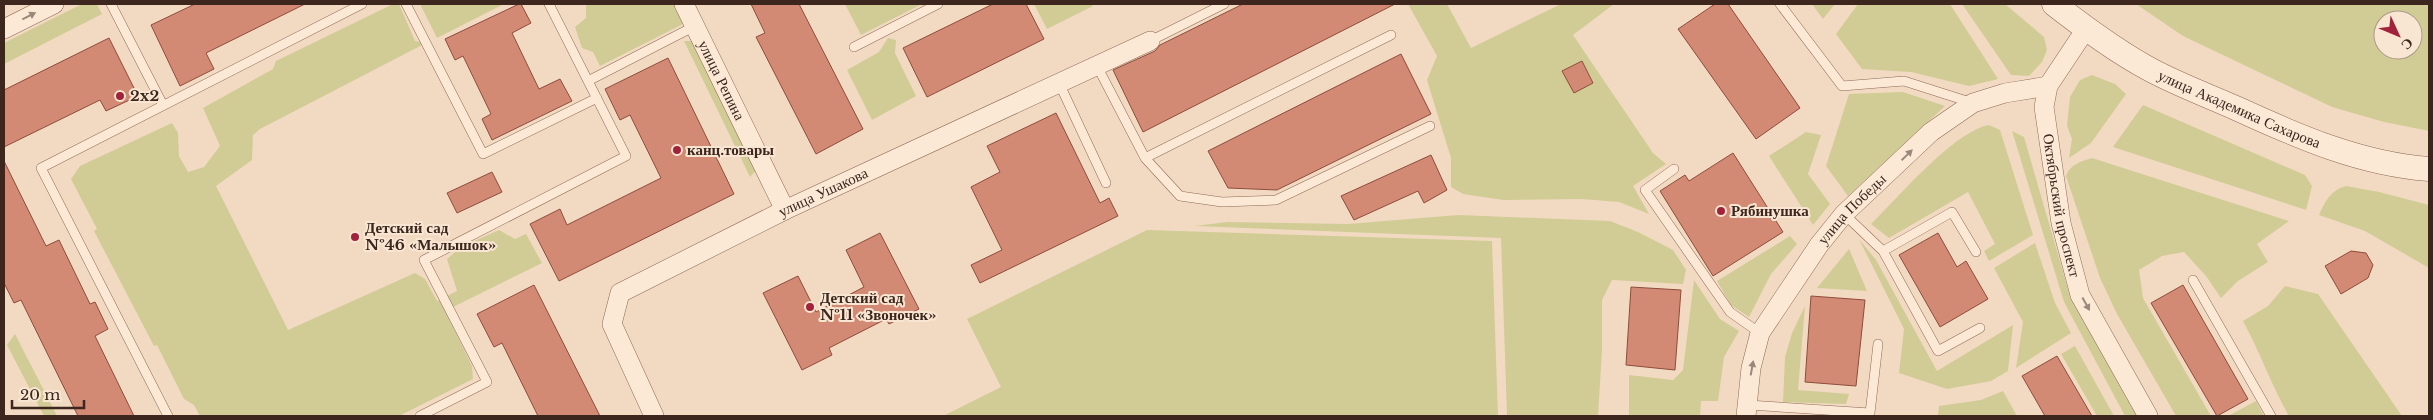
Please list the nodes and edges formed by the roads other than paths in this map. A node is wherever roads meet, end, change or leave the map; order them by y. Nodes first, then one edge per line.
1 (54, 4) edge
2 (111, 4) edge
3 (362, 4) edge
4 (406, 4) edge
5 (549, 4) edge
6 (684, 4) edge
7 (938, 4) edge
8 (1224, 4) edge
9 (1780, 4) edge
10 (2054, 4) edge
11 (694, 26) junction
12 (4, 29) edge
13 (2086, 29) junction
14 (1391, 35) dead end
15 (1150, 42) joint
16 (854, 46) dead end
17 (1097, 66) junction
18 (588, 81) junction
19 (1059, 83) junction
20 (2048, 86) junction
21 (597, 98) junction
22 (1973, 103) junction
23 (163, 105) junction
24 (1430, 126) dead end
25 (1145, 158) junction
26 (2400, 167) junction
27 (1674, 169) dead end
28 (2429, 170) edge
29 (1106, 183) dead end
30 (2429, 183) edge
31 (785, 210) junction
32 (1844, 214) junction
33 (1883, 251) junction
34 (1976, 252) dead end
35 (2193, 280) dead end
36 (1980, 328) dead end
37 (1760, 333) junction
38 (1878, 344) dead end
39 (1747, 410) edge
40 (434, 413) edge
41 (1870, 415) edge
42 (168, 416) edge
43 (420, 416) edge
44 (654, 416) edge
45 (2148, 416) edge
46 (2271, 416) edge

12 -> 1 street
2 - 23 lane
3 - 23 lane
4 - 21 lane
5 - 18 lane
6 - 11 street, улица Репина
7 - 16 lane
8 - 15 lane
9 - 22 lane
10 - 13 street
11 - 18 lane
11 - 31 street, улица Репина
13 - 20 street, Октябрьский проспект
13 - 26 street, улица Академика Сахарова
14 - 25 lane
15 - 17 street, улица Ушакова
17 - 19 street, улица Ушакова
17 - 25 lane
18 - 21 lane
19 - 29 lane
19 - 31 street, улица Ушакова
20 - 22 street, улица Победы
20 -> 45 street, Октябрьский проспект
21 - 40 lane
32 -> 22 street, улица Победы
23 - 42 lane
24 - 25 lane
26 - 28 street, улица Академика Сахарова
26 - 30 street, улица Академика Сахарова
27 - 37 lane
31 - 44 street, улица Ушакова
32 - 33 lane
32 - 37 street, улица Победы
33 - 34 lane
33 - 36 lane
35 - 46 lane
39 -> 37 street, улица Победы
38 - 41 lane
39 - 41 lane
40 - 43 lane

